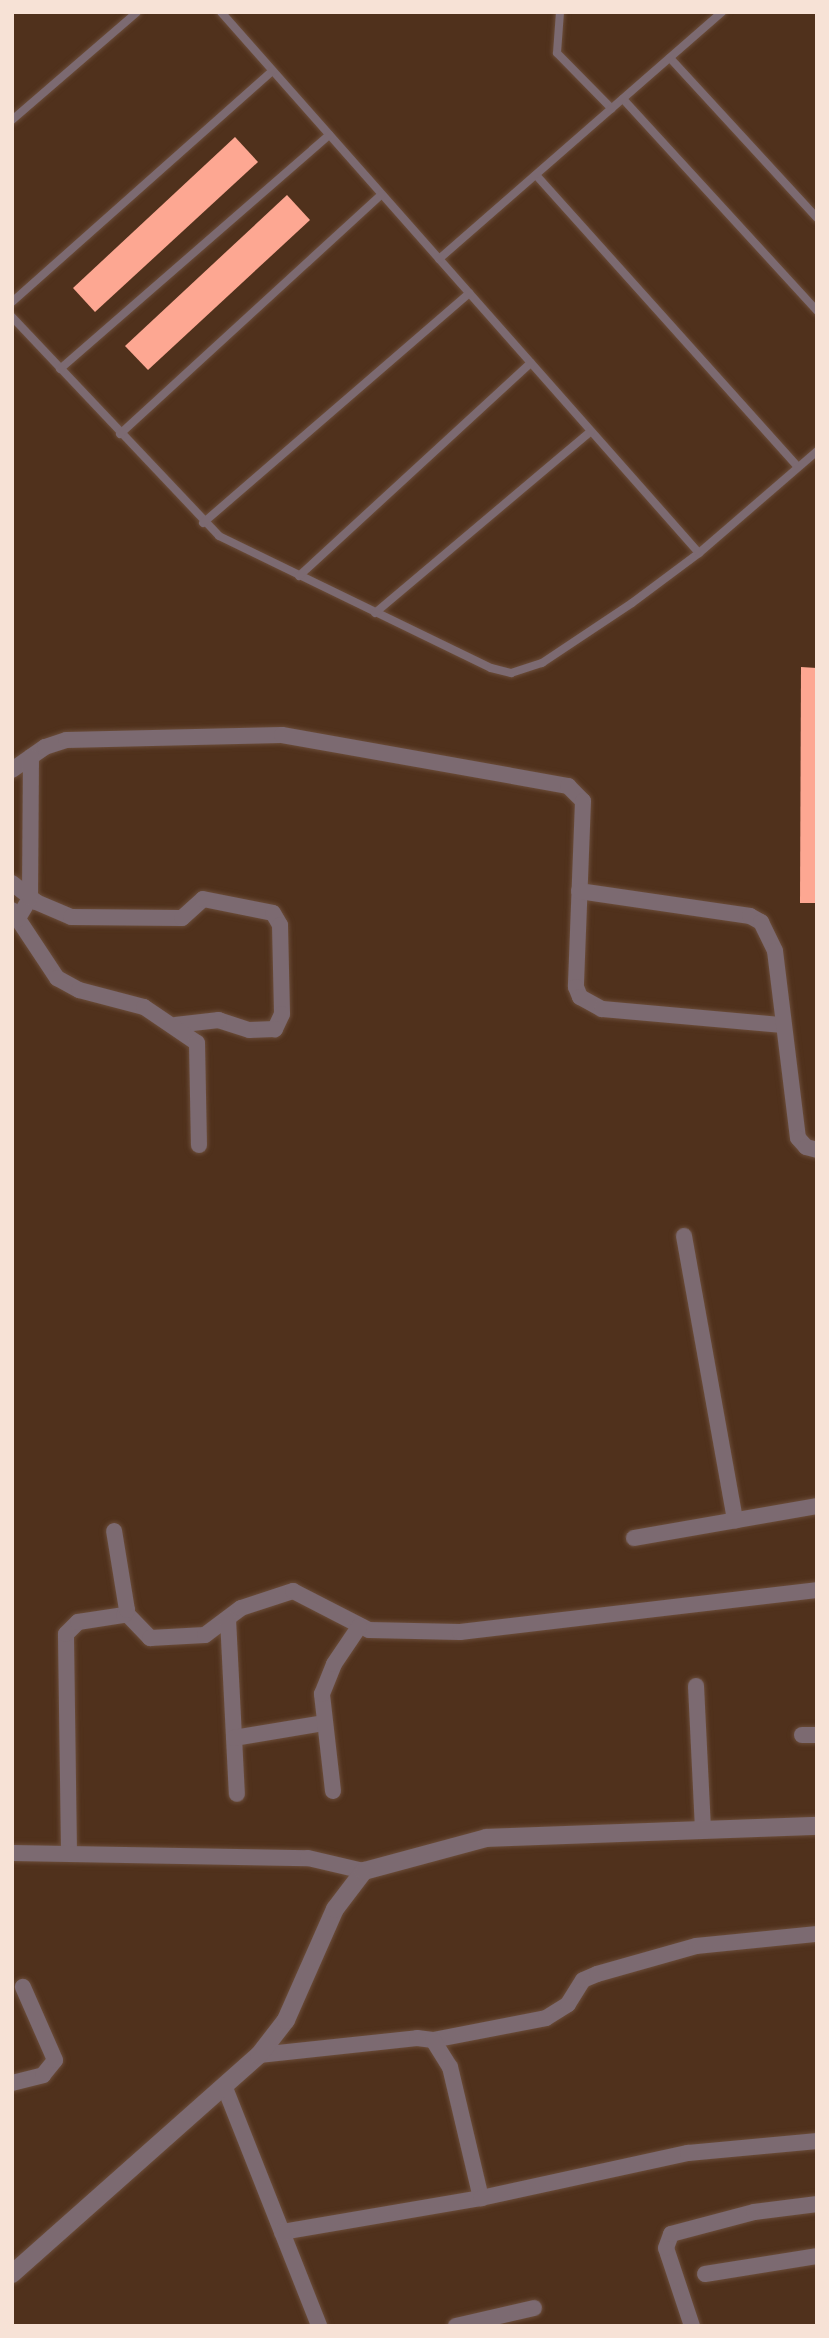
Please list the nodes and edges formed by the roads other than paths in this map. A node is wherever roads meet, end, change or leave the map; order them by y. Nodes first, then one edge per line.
1 (137, 12) edge
2 (221, 12) edge
3 (560, 12) edge
4 (722, 12) edge
5 (670, 58) junction
6 (272, 71) junction
7 (623, 100) junction
8 (612, 109) junction
9 (12, 120) edge
10 (329, 135) junction
11 (536, 175) junction
12 (382, 195) junction
13 (817, 218) edge
14 (439, 259) junction
15 (469, 293) junction
16 (12, 302) edge
17 (817, 311) edge
18 (12, 317) edge
19 (531, 363) junction
20 (60, 369) junction
21 (591, 431) junction
22 (120, 434) junction
23 (817, 451) edge
24 (798, 467) junction
25 (203, 523) junction
26 (699, 553) junction
27 (299, 576) junction
28 (375, 612) junction
29 (32, 757) junction
30 (12, 771) edge
31 (12, 883) edge
32 (579, 891) junction
33 (30, 898) junction
34 (15, 915) edge
35 (175, 1024) junction
36 (783, 1025) junction
37 (199, 1145) dead end
38 (817, 1150) edge
39 (684, 1236) dead end
40 (817, 1506) edge
41 (735, 1520) junction
42 (114, 1531) dead end
43 (634, 1538) dead end
44 (817, 1590) edge
45 (126, 1613) junction
46 (228, 1619) junction
47 (359, 1627) junction
48 (696, 1686) dead end
49 (325, 1723) junction
50 (234, 1738) junction
51 (333, 1791) dead end
52 (237, 1794) dead end
53 (817, 1826) edge
54 (703, 1827) junction
55 (69, 1852) junction
56 (12, 1853) edge
57 (364, 1871) junction
58 (817, 1934) edge
59 (23, 1987) dead end
60 (433, 2040) junction
61 (259, 2055) junction
62 (12, 2083) edge
63 (225, 2088) junction
64 (817, 2141) edge
65 (481, 2198) junction
66 (817, 2204) edge
67 (282, 2232) junction
68 (817, 2256) edge
69 (12, 2274) edge
70 (705, 2274) dead end
71 (534, 2308) dead end
72 (319, 2326) edge
73 (456, 2326) edge
74 (692, 2326) edge

1 - 9 lane
2 - 6 lane
3 - 8 lane
4 - 5 lane
5 - 7 lane
5 - 13 lane
6 - 10 lane
6 - 16 lane
7 - 8 lane
7 - 17 lane
8 - 11 lane
10 - 12 lane
10 - 20 lane
11 - 14 lane
11 - 24 lane
12 - 14 lane
12 - 22 lane
14 - 15 lane
15 - 19 lane
15 - 25 lane
18 - 20 lane
19 - 21 lane
19 - 27 lane
20 - 22 lane
21 - 26 lane
21 - 28 lane
22 - 25 lane
23 - 24 lane
24 - 26 lane
25 - 27 lane
26 - 28 lane
27 - 28 lane
29 - 30 street
29 - 32 street
29 - 33 street
31 - 33 street
32 - 36 street
32 - 36 street
33 - 34 street
33 - 35 street
34 - 35 street
35 - 37 street
36 - 38 street
39 - 41 street
40 - 41 street
41 - 43 street
42 - 45 street
44 - 47 street
45 - 46 street
45 - 55 street
46 - 47 street
46 - 50 street
47 - 49 street
48 - 54 street
49 - 50 street
49 - 51 street
50 - 52 street
53 - 54 street
54 - 57 street
55 - 56 street
55 - 57 street
57 - 61 street
58 - 60 street
59 - 62 street
60 - 61 street
60 - 65 street
61 - 63 street
63 - 67 street
63 - 69 street
64 - 65 street
65 - 67 street
66 - 74 street
67 - 72 street
68 - 70 street
71 - 73 street

